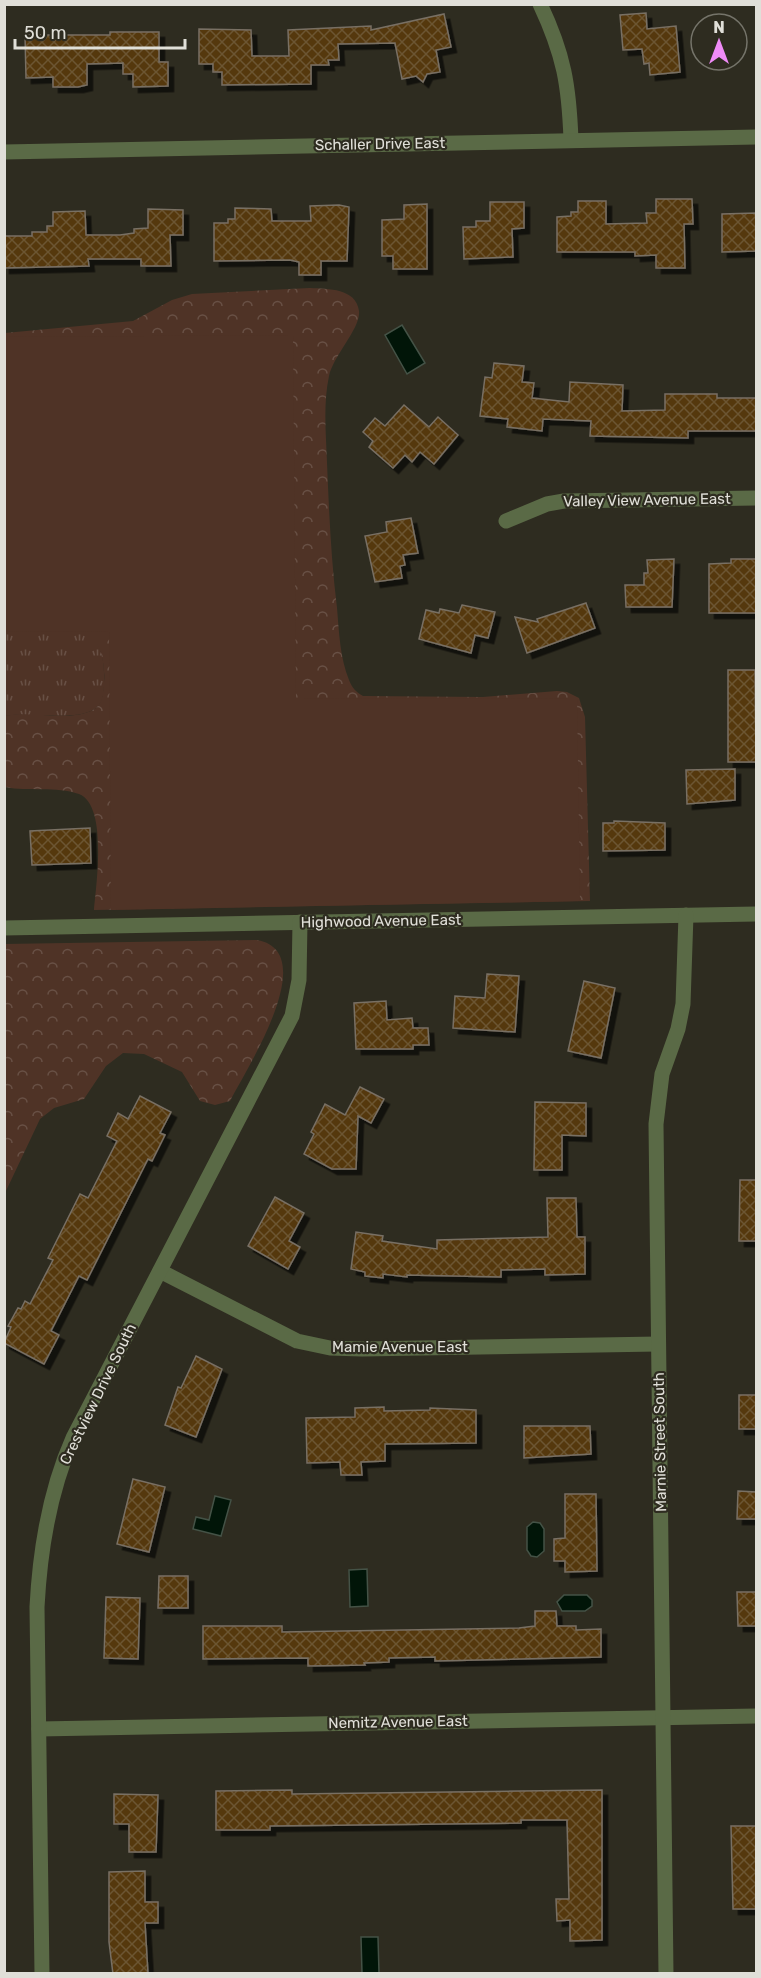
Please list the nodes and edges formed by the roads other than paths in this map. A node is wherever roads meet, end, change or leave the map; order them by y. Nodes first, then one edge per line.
1 (540, 4) edge
2 (756, 137) edge
3 (571, 140) junction
4 (4, 152) edge
5 (756, 498) edge
6 (506, 521) dead end
7 (756, 914) edge
8 (686, 915) junction
9 (300, 922) junction
10 (4, 928) edge
11 (160, 1271) junction
12 (658, 1344) junction
13 (756, 1716) edge
14 (663, 1717) junction
15 (39, 1729) junction
16 (42, 1974) edge
17 (666, 1974) edge

1 - 3 street
2 - 3 street, Schaller Drive East
3 - 4 street, Schaller Drive East
5 - 6 street, Valley View Avenue East
7 - 8 street, Highwood Avenue East
8 - 9 street, Highwood Avenue East
8 - 12 street, Marnie Street South
9 - 10 street, Highwood Avenue East
9 - 11 street, Crestview Drive South
11 - 12 street, Mamie Avenue East
11 - 15 street, Crestview Drive South
12 - 14 street, Marnie Street South
13 - 14 street, Nemitz Avenue East
14 - 15 street, Nemitz Avenue East
14 - 17 street, Marnie Street South
15 - 16 street, Crestview Drive South

